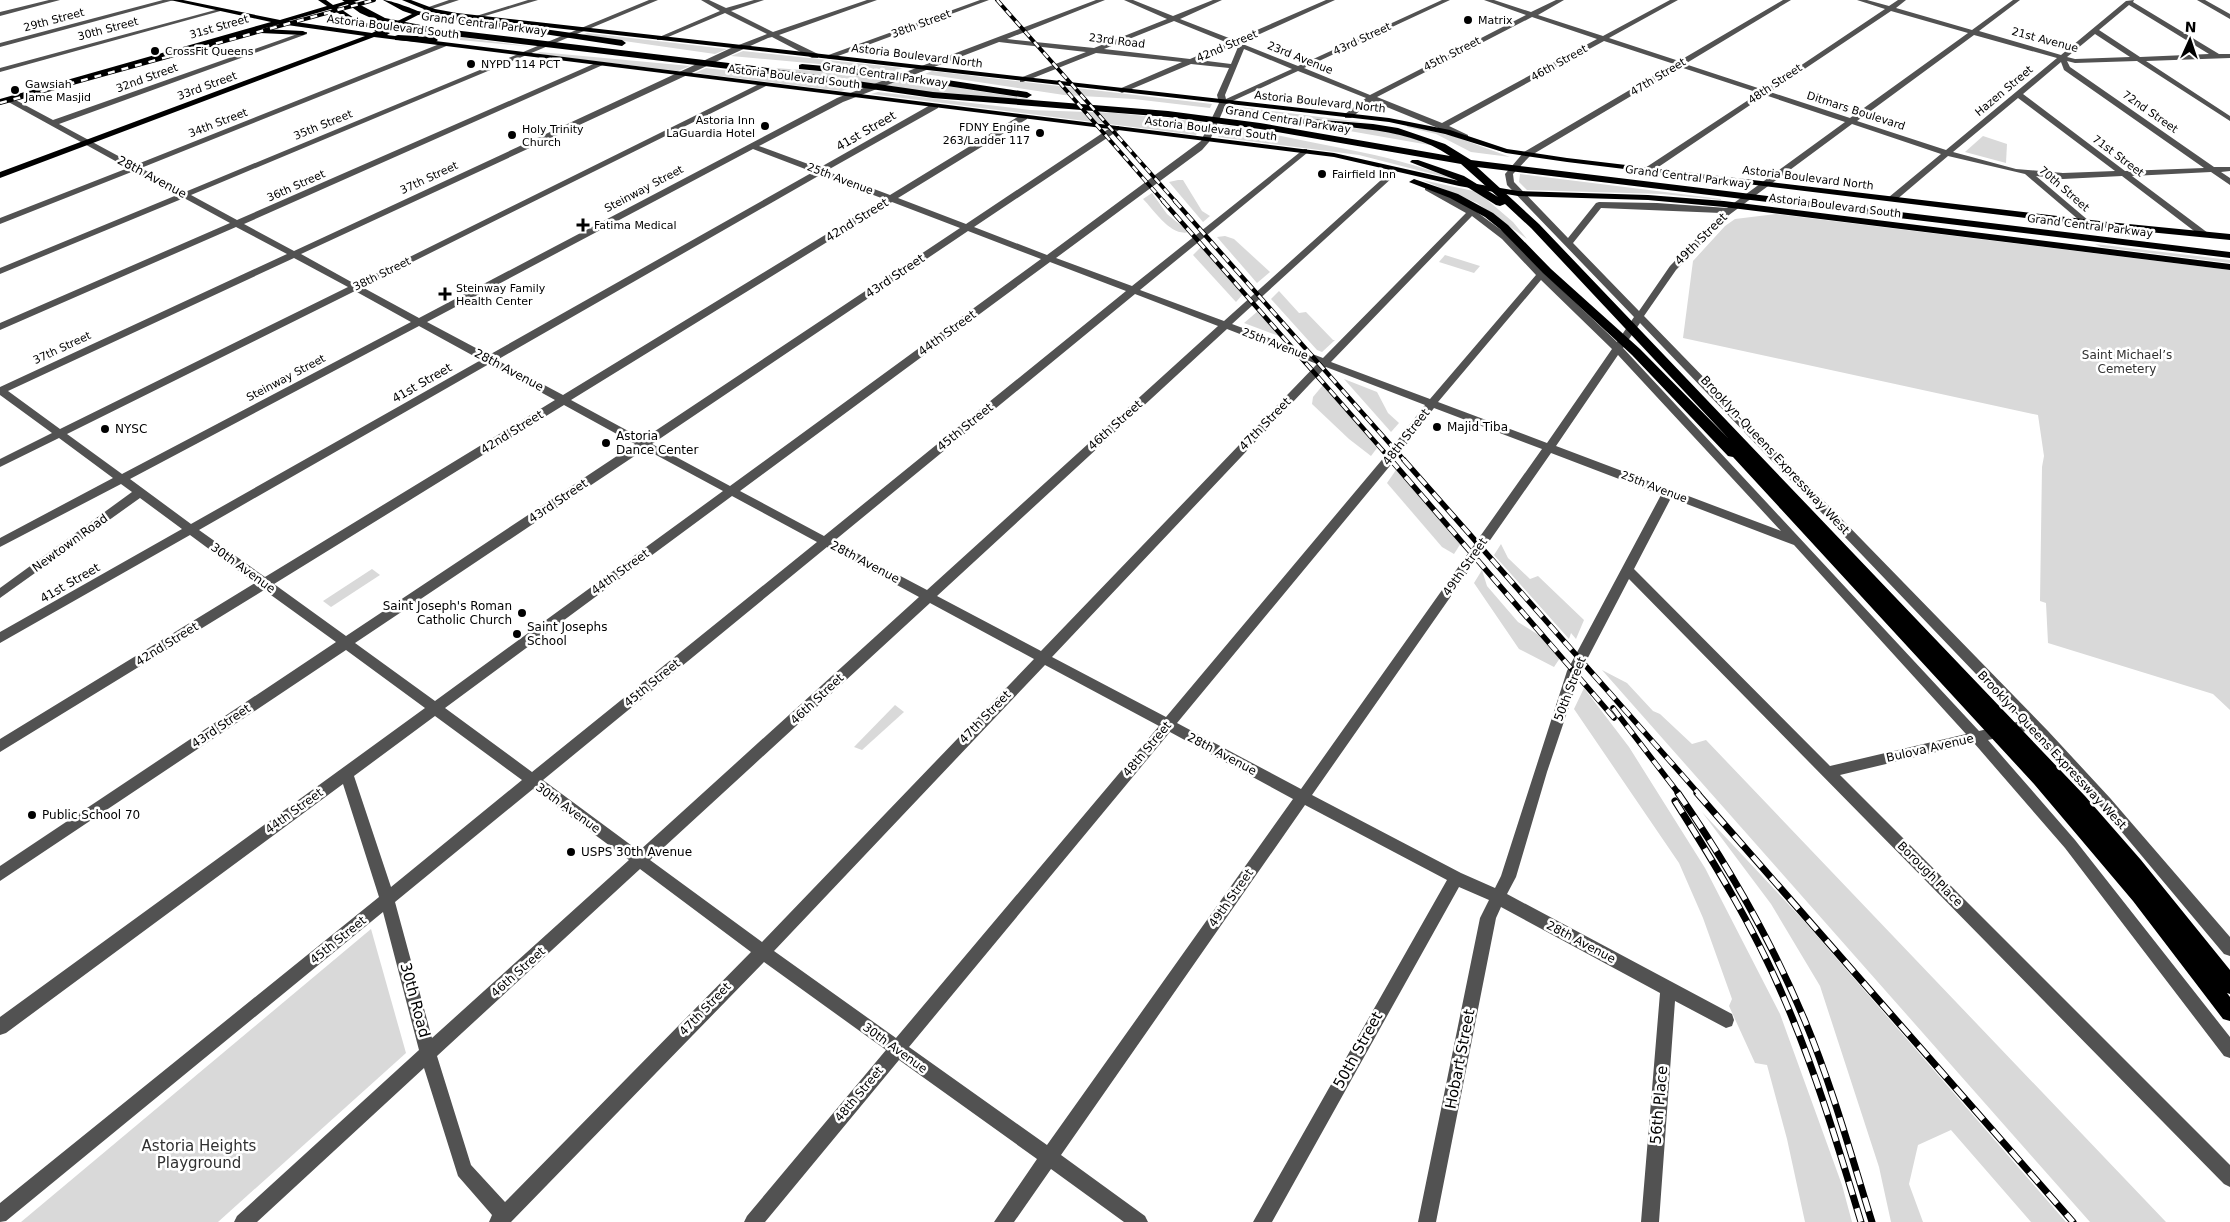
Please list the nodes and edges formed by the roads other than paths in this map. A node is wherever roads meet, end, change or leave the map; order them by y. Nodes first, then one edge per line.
1 (57, 0) edge
2 (172, 0) edge
3 (204, 0) edge
4 (321, 0) edge
5 (357, 0) edge
6 (363, 0) edge
7 (386, 0) edge
8 (405, 0) edge
9 (456, 0) edge
10 (535, 0) edge
11 (655, 0) edge
12 (704, 0) edge
13 (761, 0) edge
14 (874, 0) edge
15 (986, 0) edge
16 (1102, 0) edge
17 (1127, 0) edge
18 (1219, 0) edge
19 (1332, 0) edge
20 (1446, 0) edge
21 (1487, 0) edge
22 (1561, 0) edge
23 (1675, 0) edge
24 (1788, 0) edge
25 (1860, 0) edge
26 (1903, 0) edge
27 (2017, 0) edge
28 (2200, 0) edge
29 (2129, 1) edge
30 (343, 2) edge
31 (190, 4) junction
32 (331, 7) junction
33 (1890, 8) junction
34 (221, 10) junction
35 (725, 11) junction
36 (2118, 11) junction
37 (419, 13) junction
38 (0, 14) edge
39 (1531, 15) junction
40 (476, 17) junction
41 (2230, 17) edge
42 (2153, 18) junction
43 (1172, 19) junction
44 (280, 22) junction
45 (248, 30) junction
46 (584, 30) junction
47 (2094, 30) junction
48 (1973, 32) junction
49 (305, 33) junction
50 (355, 35) junction
51 (391, 35) junction
52 (771, 35) junction
53 (373, 37) junction
54 (659, 39) junction
55 (1604, 39) junction
56 (998, 40) junction
57 (1234, 43) junction
58 (0, 45) edge
59 (445, 45) junction
60 (1242, 46) junction
61 (736, 49) junction
62 (1096, 50) junction
63 (524, 55) junction
64 (815, 56) junction
65 (2230, 56) edge
66 (702, 57) junction
67 (827, 57) junction
68 (2218, 57) junction
69 (2062, 58) junction
70 (2138, 60) junction
71 (685, 61) junction
72 (1191, 61) junction
73 (601, 64) junction
74 (1680, 64) junction
75 (2230, 64) edge
76 (1233, 66) junction
77 (920, 69) junction
78 (1298, 69) junction
79 (0, 70) edge
80 (684, 74) junction
81 (1023, 80) junction
82 (764, 85) junction
83 (1122, 91) junction
84 (1763, 92) junction
85 (2018, 94) junction
86 (852, 95) junction
87 (1370, 98) junction
88 (3, 100) edge
89 (1222, 104) junction
90 (935, 106) junction
91 (1202, 110) junction
92 (1305, 112) junction
93 (1411, 114) junction
94 (1348, 116) junction
95 (1024, 117) junction
96 (2230, 119) edge
97 (1218, 121) junction
98 (1398, 122) junction
99 (1852, 122) junction
100 (53, 123) junction
101 (1442, 126) junction
102 (1116, 128) junction
103 (1465, 137) junction
104 (1207, 138) junction
105 (1435, 140) junction
106 (88, 142) junction
107 (752, 146) junction
108 (1304, 151) junction
109 (1527, 154) junction
110 (1948, 154) junction
111 (135, 168) junction
112 (2213, 169) junction
113 (2230, 169) edge
114 (1648, 170) junction
115 (821, 171) junction
116 (2, 173) edge
117 (2028, 173) junction
118 (2123, 173) junction
119 (1390, 175) junction
120 (1414, 182) junction
121 (2230, 182) edge
122 (1765, 186) junction
123 (184, 195) junction
124 (891, 199) junction
125 (1892, 199) junction
126 (1740, 204) junction
127 (1472, 212) junction
128 (1729, 212) junction
129 (0, 221) edge
130 (238, 223) junction
131 (2086, 223) junction
132 (968, 228) junction
133 (2205, 235) junction
134 (2230, 237) edge
135 (1568, 244) junction
136 (2230, 247) edge
137 (294, 254) junction
138 (2230, 255) edge
139 (1048, 258) junction
140 (2230, 267) edge
141 (0, 271) edge
142 (1541, 275) junction
143 (355, 287) junction
144 (1132, 290) junction
145 (1638, 318) junction
146 (419, 322) junction
147 (1225, 325) junction
148 (0, 327) edge
149 (1618, 347) junction
150 (489, 360) junction
151 (1324, 363) junction
152 (0, 391) edge
153 (564, 400) junction
154 (1432, 403) junction
155 (59, 434) junction
156 (644, 444) junction
157 (1549, 447) junction
158 (0, 463) edge
159 (121, 479) junction
160 (732, 491) junction
161 (140, 492) junction
162 (1668, 493) junction
163 (1782, 503) junction
164 (190, 529) junction
165 (825, 541) junction
166 (1798, 541) junction
167 (0, 543) edge
168 (1628, 571) junction
169 (265, 584) junction
170 (0, 594) edge
171 (929, 596) junction
172 (0, 638) edge
173 (346, 643) junction
174 (1042, 657) junction
175 (435, 708) junction
176 (1167, 724) junction
177 (2027, 725) junction
178 (1982, 736) junction
179 (0, 746) edge
180 (1829, 772) junction
181 (346, 773) junction
182 (532, 782) junction
183 (1303, 797) junction
184 (640, 861) junction
185 (0, 874) edge
186 (1456, 878) junction
187 (1498, 897) junction
188 (387, 899) junction
189 (2230, 948) edge
190 (762, 952) junction
191 (2230, 985) edge
192 (1668, 989) junction
193 (2230, 1012) edge
194 (1726, 1020) dead end
195 (0, 1027) edge
196 (896, 1049) junction
197 (2230, 1050) edge
198 (428, 1054) junction
199 (1049, 1157) junction
200 (2230, 1178) edge
201 (0, 1216) edge
202 (501, 1219) edge
203 (243, 1222) edge
204 (753, 1222) edge
205 (1003, 1222) edge
206 (1139, 1222) edge
207 (1262, 1222) edge
208 (1427, 1222) edge
209 (1650, 1222) edge

1 - 38 street
2 - 31 main road, Astoria Boulevard South
2 - 58 street, 29th Street
3 - 31 main road
4 - 32 main road
5 - 30 main road, 31st Street
6 - 66 highway, Grand Central Parkway
7 - 37 main road, Astoria Boulevard North
8 - 37 main road, Astoria Boulevard North
9 - 37 street
10 - 40 street
11 - 46 street, 35th Street
12 - 35 street
13 - 35 street
14 - 52 street, 37th Street
15 - 67 street, 38th Street
16 - 56 street, Steinway Street
17 - 43 street, 23rd Avenue
18 - 43 street
19 - 57 street, 42nd Street
20 - 78 street, 43rd Street
21 - 39 street, Ditmars Boulevard
22 - 39 street, 45th Street
23 - 55 street, 46th Street
24 - 74 street, 47th Street
25 - 33 street, 21st Avenue
26 - 33 street, 48th Street
27 - 48 street, 49th Street
28 - 41 street
29 - 36 street, Hazen Street
29 - 42 street
30 - 32 main road, 31st Street
30 - 71 highway, Grand Central Parkway
31 - 34 main road, Astoria Boulevard South
32 - 44 main road, 31st Street
32 - 51 main road
33 - 48 street, 21st Avenue
33 - 84 street, 48th Street
34 - 44 main road, Astoria Boulevard South
34 - 79 street, 30th Street
35 - 52 street
35 - 54 street
36 - 42 street
36 - 47 street, Hazen Street
37 - 40 main road, Astoria Boulevard North
37 - 51 main road
37 - 66 highway
39 - 55 street, Ditmars Boulevard
39 - 87 street, 45th Street
40 - 46 main road, Astoria Boulevard North
42 - 68 street
43 - 57 street, 23rd Avenue
43 - 62 street
44 - 45 main road, 31st Street
44 - 50 main road, Astoria Boulevard South
45 - 49 main road
45 - 88 main road, 31st Street
46 - 54 main road, Astoria Boulevard North
46 - 63 street, 35th Street
47 - 69 street, Hazen Street
47 - 70 street
48 - 69 street, 21st Avenue
48 - 99 street, 49th Street
49 - 50 main road
49 - 100 street, 32nd Street
50 - 53 main road, Astoria Boulevard South
51 - 53 main road, Astoria Boulevard South
51 - 59 main road, Astoria Boulevard South
51 - 71 highway
52 - 61 street, 37th Street
52 - 64 street
53 - 106 main road, 33rd Street
54 - 61 main road, Astoria Boulevard North
55 - 74 street, Ditmars Boulevard
55 - 101 street, 46th Street
56 - 62 street, 23rd Road
56 - 77 street, Steinway Street
57 - 60 street, 23rd Avenue
57 - 72 street, 42nd Street
59 - 63 main road, Astoria Boulevard South
59 - 111 street, 34th Street
60 - 76 street, 44th Street
60 - 78 street, 23rd Avenue
61 - 64 main road, Astoria Boulevard North
61 - 80 street, 37th Street
62 - 72 street, 23rd Road
62 - 81 street
63 - 73 main road, Astoria Boulevard South
63 - 123 street, 35th Street
64 - 67 main road, Astoria Boulevard North
65 - 68 street, 21st Avenue
66 - 91 highway, Grand Central Parkway
67 - 77 main road, Astoria Boulevard North
68 - 70 street, 21st Avenue
68 - 75 street
69 - 70 street, 21st Avenue
69 - 85 street, Hazen Street
69 - 112 street, 72nd Street
70 - 96 street
71 - 97 highway, Grand Central Parkway
72 - 76 street, 23rd Road
72 - 83 street, 42nd Street
73 - 80 main road, Astoria Boulevard South
73 - 130 street, 36th Street
74 - 84 street, Ditmars Boulevard
74 - 109 street, 47th Street
76 - 89 street, 44th Street
77 - 81 main road, Astoria Boulevard North
77 - 86 street, Steinway Street
78 - 87 street, 23rd Avenue
78 - 89 street, 43rd Street
80 - 82 main road, Astoria Boulevard South
80 - 137 street, 37th Street
81 - 83 main road, Astoria Boulevard North
82 - 86 main road, Astoria Boulevard South
82 - 143 street, 38th Street
83 - 89 main road, Astoria Boulevard North
84 - 99 street, Ditmars Boulevard
84 - 114 street, 48th Street
85 - 110 street, Hazen Street
85 - 118 street, 71st Street
86 - 90 main road, Astoria Boulevard South
86 - 107 street, Steinway Street
87 - 93 street, 23rd Avenue
87 - 94 street, 45th Street
88 - 100 street, 28th Avenue
89 - 92 main road, Astoria Boulevard North
89 - 104 street, 44th Street
90 - 95 main road, Astoria Boulevard South
90 - 115 street, 41st Street
91 - 105 highway, Brooklyn-Queens Expressway West
91 - 136 highway, Grand Central Parkway
92 - 94 main road, Astoria Boulevard North
92 - 105 highway
93 - 98 street
93 - 101 street, 23rd Avenue
94 - 98 main road, Astoria Boulevard North
95 - 102 main road, Astoria Boulevard South
95 - 124 street, 42nd Street
97 - 138 highway, Grand Central Parkway
97 - 163 highway
98 - 103 main road, Astoria Boulevard North
99 - 110 street, Ditmars Boulevard
99 - 122 street, 49th Street
100 - 106 street, 28th Avenue
101 - 103 street, 23rd Avenue
102 - 104 main road, Astoria Boulevard South
102 - 132 street, 43rd Street
103 - 109 main road, Astoria Boulevard North
104 - 108 main road, Astoria Boulevard South
104 - 139 street, 44th Street
105 - 191 highway, Brooklyn-Queens Expressway West
106 - 111 street, 28th Avenue
106 - 116 main road, 33rd Street
107 - 115 street, 25th Avenue
107 - 146 street, Steinway Street
108 - 119 main road
108 - 126 main road, Astoria Boulevard South
108 - 144 street, 45th Street
109 - 114 main road, Astoria Boulevard North
109 - 135 street, Brooklyn-Queens Expressway West
110 - 117 street, Ditmars Boulevard
110 - 125 street, Hazen Street
111 - 123 street, 28th Avenue
111 - 129 street, 34th Street
112 - 113 street, Ditmars Boulevard
112 - 118 street, Ditmars Boulevard
112 - 121 street, 72nd Street
114 - 122 main road, Astoria Boulevard North
115 - 124 street, 25th Avenue
115 - 150 street, 41st Street
117 - 118 street, Ditmars Boulevard
117 - 131 street, 70th Street
118 - 133 street, 71st Street
119 - 120 main road
119 - 147 street, 46th Street
120 - 127 street
120 - 163 highway
122 - 125 main road, Astoria Boulevard North
122 - 126 street, 49th Street
123 - 130 street, 28th Avenue
123 - 141 street, 35th Street
124 - 132 street, 25th Avenue
124 - 153 street, 42nd Street
125 - 131 main road, Astoria Boulevard North
126 - 128 street, 49th Street
126 - 140 main road, Astoria Boulevard South
127 - 142 street
127 - 151 street, 47th Street
128 - 135 street
128 - 145 street, 49th Street
130 - 137 street, 28th Avenue
130 - 148 street, 36th Street
131 - 133 main road, Astoria Boulevard North
132 - 139 street, 25th Avenue
132 - 156 street, 43rd Street
133 - 134 main road, Astoria Boulevard North
135 - 145 street, Brooklyn-Queens Expressway West
137 - 143 street, 28th Avenue
137 - 152 street, 37th Street
139 - 144 street, 25th Avenue
139 - 160 street, 44th Street
142 - 149 street
142 - 154 street, 48th Street
143 - 146 street, 28th Avenue
143 - 155 street, 38th Street
144 - 147 street, 25th Avenue
144 - 165 street, 45th Street
145 - 149 street, 49th Street
145 - 177 street, Brooklyn-Queens Expressway West
146 - 150 street, 28th Avenue
146 - 159 street, Steinway Street
147 - 151 street, 25th Avenue
147 - 171 street, 46th Street
149 - 157 street, 49th Street
149 - 166 street
150 - 153 street, 28th Avenue
150 - 164 street, 41st Street
151 - 154 street, 25th Avenue
151 - 174 street, 47th Street
152 - 155 street, 30th Avenue
153 - 156 street, 28th Avenue
153 - 169 street, 42nd Street
154 - 157 street, 25th Avenue
154 - 176 street, 48th Street
155 - 158 street, 38th Street
155 - 159 street, 30th Avenue
156 - 160 street, 28th Avenue
156 - 173 street, 43rd Street
157 - 162 street, 25th Avenue
157 - 183 street, 49th Street
159 - 161 street, 30th Avenue
159 - 167 street, Steinway Street
160 - 165 street, 28th Avenue
160 - 175 street, 44th Street
161 - 164 street, 30th Avenue
161 - 170 street, Newtown Road
162 - 166 street, 25th Avenue
162 - 168 street, 50th Street
163 - 193 highway
164 - 169 street, 30th Avenue
164 - 172 street, 41st Street
165 - 171 street, 28th Avenue
165 - 182 street, 45th Street
166 - 178 street
168 - 180 street, Borough Place
168 - 187 street, 50th Street
169 - 173 street, 30th Avenue
169 - 179 street, 42nd Street
171 - 174 street, 28th Avenue
171 - 184 street, 46th Street
173 - 175 street, 30th Avenue
173 - 185 street, 43rd Street
174 - 176 street, 28th Avenue
174 - 190 street, 47th Street
175 - 181 street, 44th Street
175 - 182 street, 30th Avenue
176 - 183 street, 28th Avenue
176 - 196 street, 48th Street
177 - 178 street, Bulova Avenue
177 - 189 street, Brooklyn-Queens Expressway West
178 - 180 street, Bulova Avenue
178 - 197 street
180 - 200 street, Borough Place
181 - 188 street, 30th Road
181 - 195 street, 44th Street
182 - 184 street, 30th Avenue
182 - 188 street, 45th Street
183 - 186 street, 28th Avenue
183 - 199 street, 49th Street
184 - 190 street, 30th Avenue
184 - 198 street, 46th Street
186 - 187 street, 28th Avenue
186 - 207 street, 50th Street
187 - 192 street, 28th Avenue
187 - 208 street, Hobart Street
188 - 198 street, 30th Road
188 - 201 street, 45th Street
190 - 196 street, 30th Avenue
190 - 202 street, 47th Street
192 - 194 street, 28th Avenue
192 - 209 street, 56th Place
196 - 199 street, 30th Avenue
196 - 204 street, 48th Street
198 - 202 street, 30th Road
198 - 203 street, 46th Street
199 - 205 street, 49th Street
199 - 206 street, 30th Avenue

